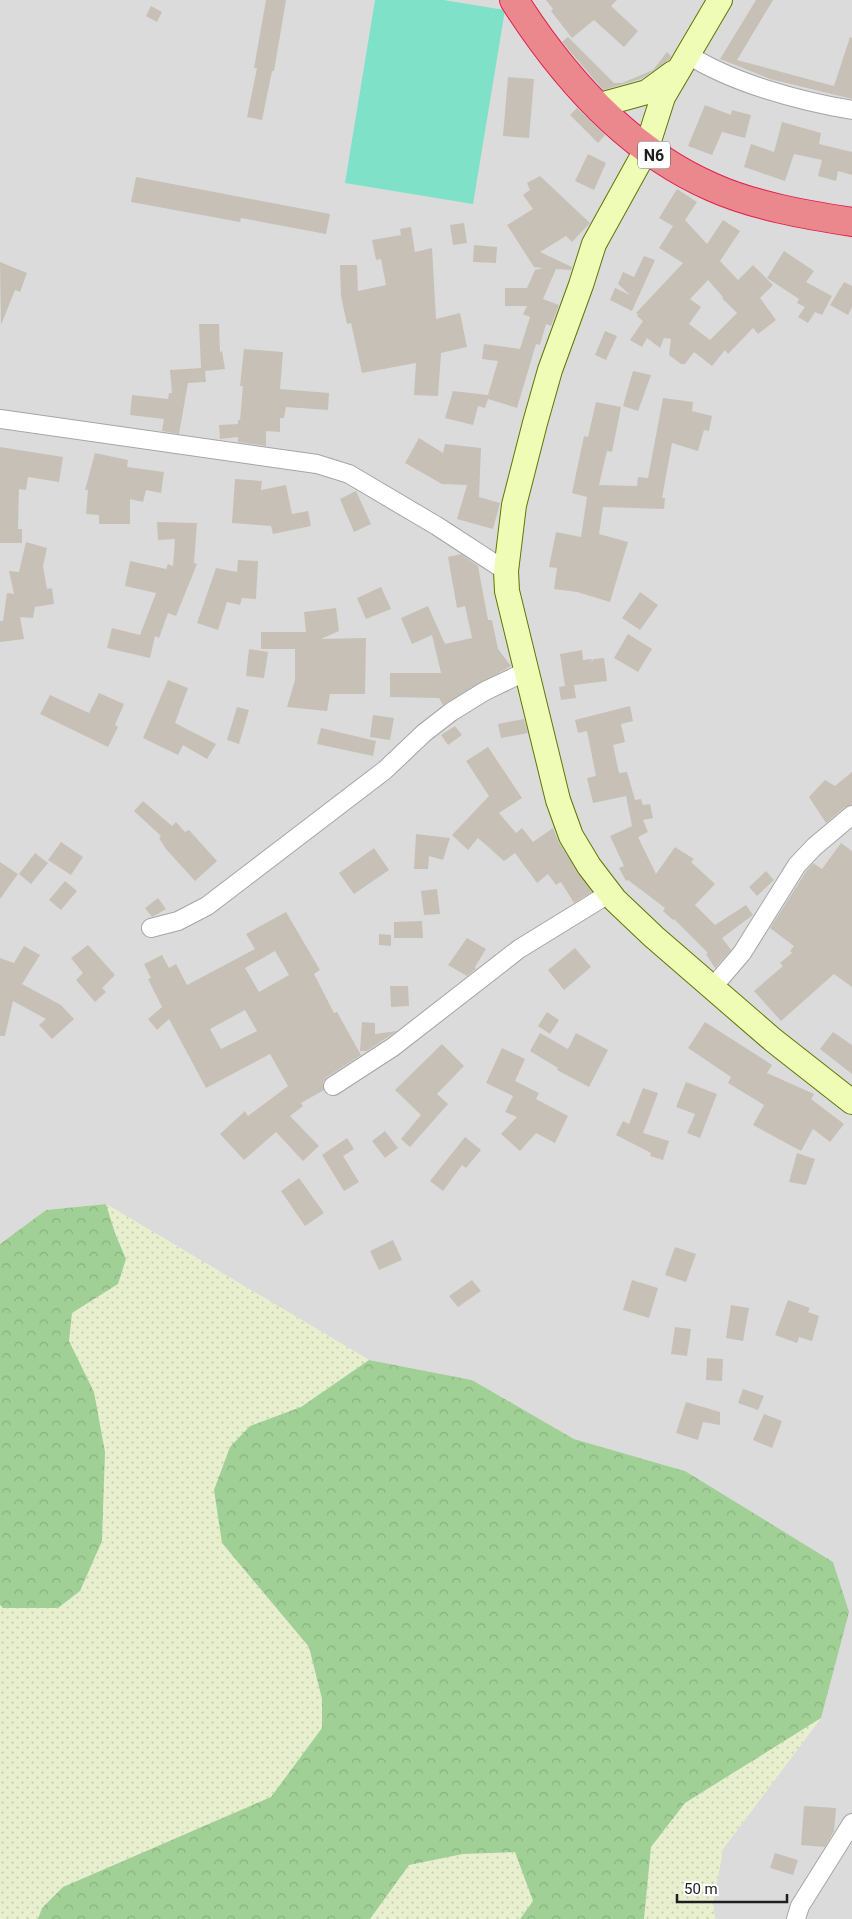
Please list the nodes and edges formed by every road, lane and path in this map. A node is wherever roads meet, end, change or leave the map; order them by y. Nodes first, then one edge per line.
1 (514, 0) edge
2 (720, 0) edge
3 (683, 61) junction
4 (596, 106) junction
5 (852, 110) edge
6 (646, 150) junction
7 (852, 222) edge
8 (0, 419) edge
9 (506, 571) junction
10 (527, 671) junction
11 (852, 815) edge
12 (610, 892) junction
13 (151, 928) dead end
14 (712, 988) junction
15 (333, 1086) dead end
16 (852, 1102) edge
17 (852, 1823) edge
18 (796, 1919) edge

1 - 4 highway, N6
2 - 3 street
3 - 4 street
3 - 5 street
3 - 6 street
4 - 6 highway, N6
6 - 7 highway, N6
6 - 9 street
8 - 9 street
9 - 10 street
10 - 12 street
10 - 13 street
11 - 14 street
12 - 14 street
12 - 15 street
14 - 16 street
17 - 18 street

